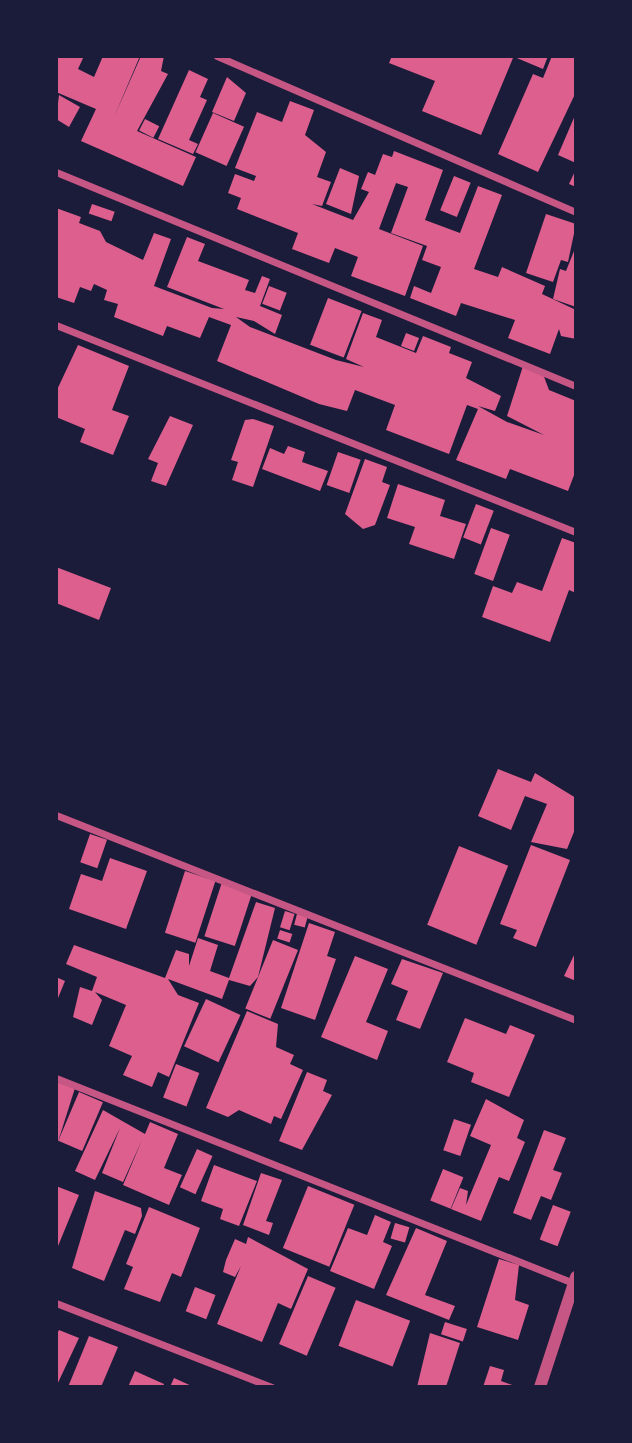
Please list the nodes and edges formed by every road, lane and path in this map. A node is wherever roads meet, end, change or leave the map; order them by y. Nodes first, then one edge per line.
1 (217, 56) edge
2 (56, 172) edge
3 (576, 212) edge
4 (56, 325) edge
5 (576, 386) edge
6 (576, 532) edge
7 (56, 815) edge
8 (576, 1020) edge
9 (56, 1077) edge
10 (575, 1281) edge
11 (56, 1303) edge
12 (272, 1387) edge
13 (540, 1387) edge

1 - 3 street
2 - 5 street
4 - 6 street
7 - 8 street
9 - 10 street
10 - 13 street
11 - 12 street

